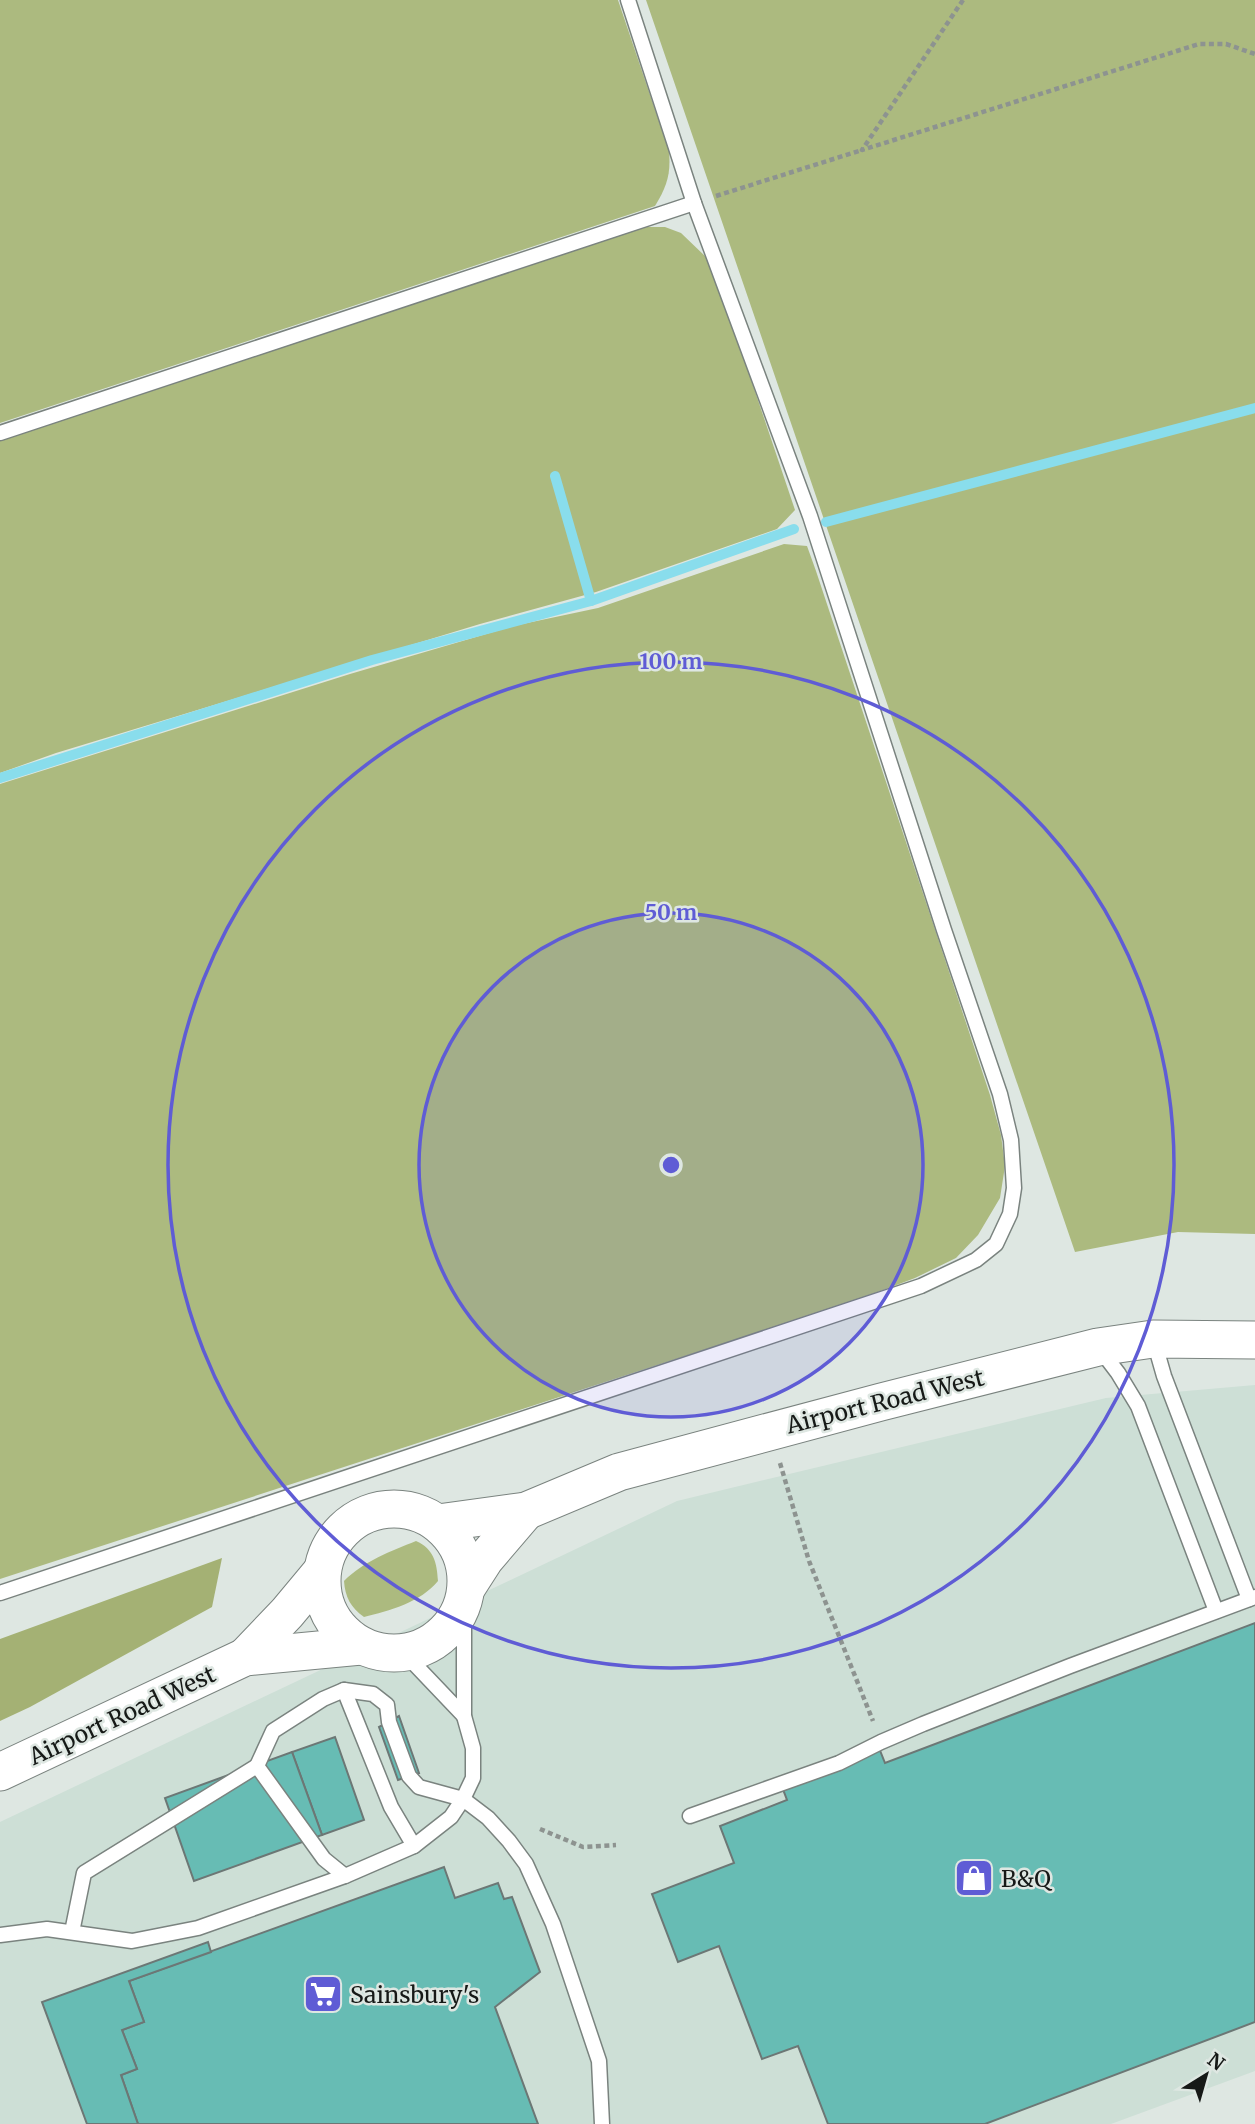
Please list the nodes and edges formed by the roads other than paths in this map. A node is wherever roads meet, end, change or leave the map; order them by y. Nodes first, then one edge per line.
1 (628, 0) edge
2 (694, 203) junction
3 (0, 433) edge
4 (1153, 1339) junction
5 (1255, 1340) edge
6 (1098, 1347) junction
7 (526, 1511) junction
8 (438, 1523) junction
9 (322, 1571) junction
10 (0, 1593) edge
11 (465, 1594) junction
12 (1252, 1598) edge
13 (1216, 1611) junction
14 (361, 1646) junction
15 (404, 1653) junction
16 (245, 1657) junction
17 (344, 1690) junction
18 (464, 1716) junction
19 (257, 1766) junction
20 (0, 1772) edge
21 (463, 1799) junction
22 (690, 1816) dead end
23 (414, 1846) junction
24 (345, 1876) junction
25 (72, 1932) junction
26 (0, 1935) edge
27 (603, 2124) edge

1 - 2 lane
2 - 3 lane
2 - 10 lane
4 - 5 street, Airport Road West
4 - 6 street, Airport Road West
4 - 12 lane
6 - 7 street, Airport Road West
6 - 13 lane
7 - 8 street, Airport Road West
7 - 11 street, Airport Road West
8 - 9 street
8 - 11 street
9 - 14 street
9 - 16 street, Airport Road West
11 - 15 street
11 - 18 lane
12 - 13 lane
13 - 22 lane
14 - 15 street
14 - 16 street, Airport Road West
15 - 18 lane
16 - 20 street, Airport Road West
17 - 19 lane
17 - 21 lane
17 - 23 lane
18 - 21 lane
19 - 24 lane
19 - 25 lane
21 - 23 lane
21 - 27 lane
23 - 24 lane
24 - 25 lane
25 - 26 lane

